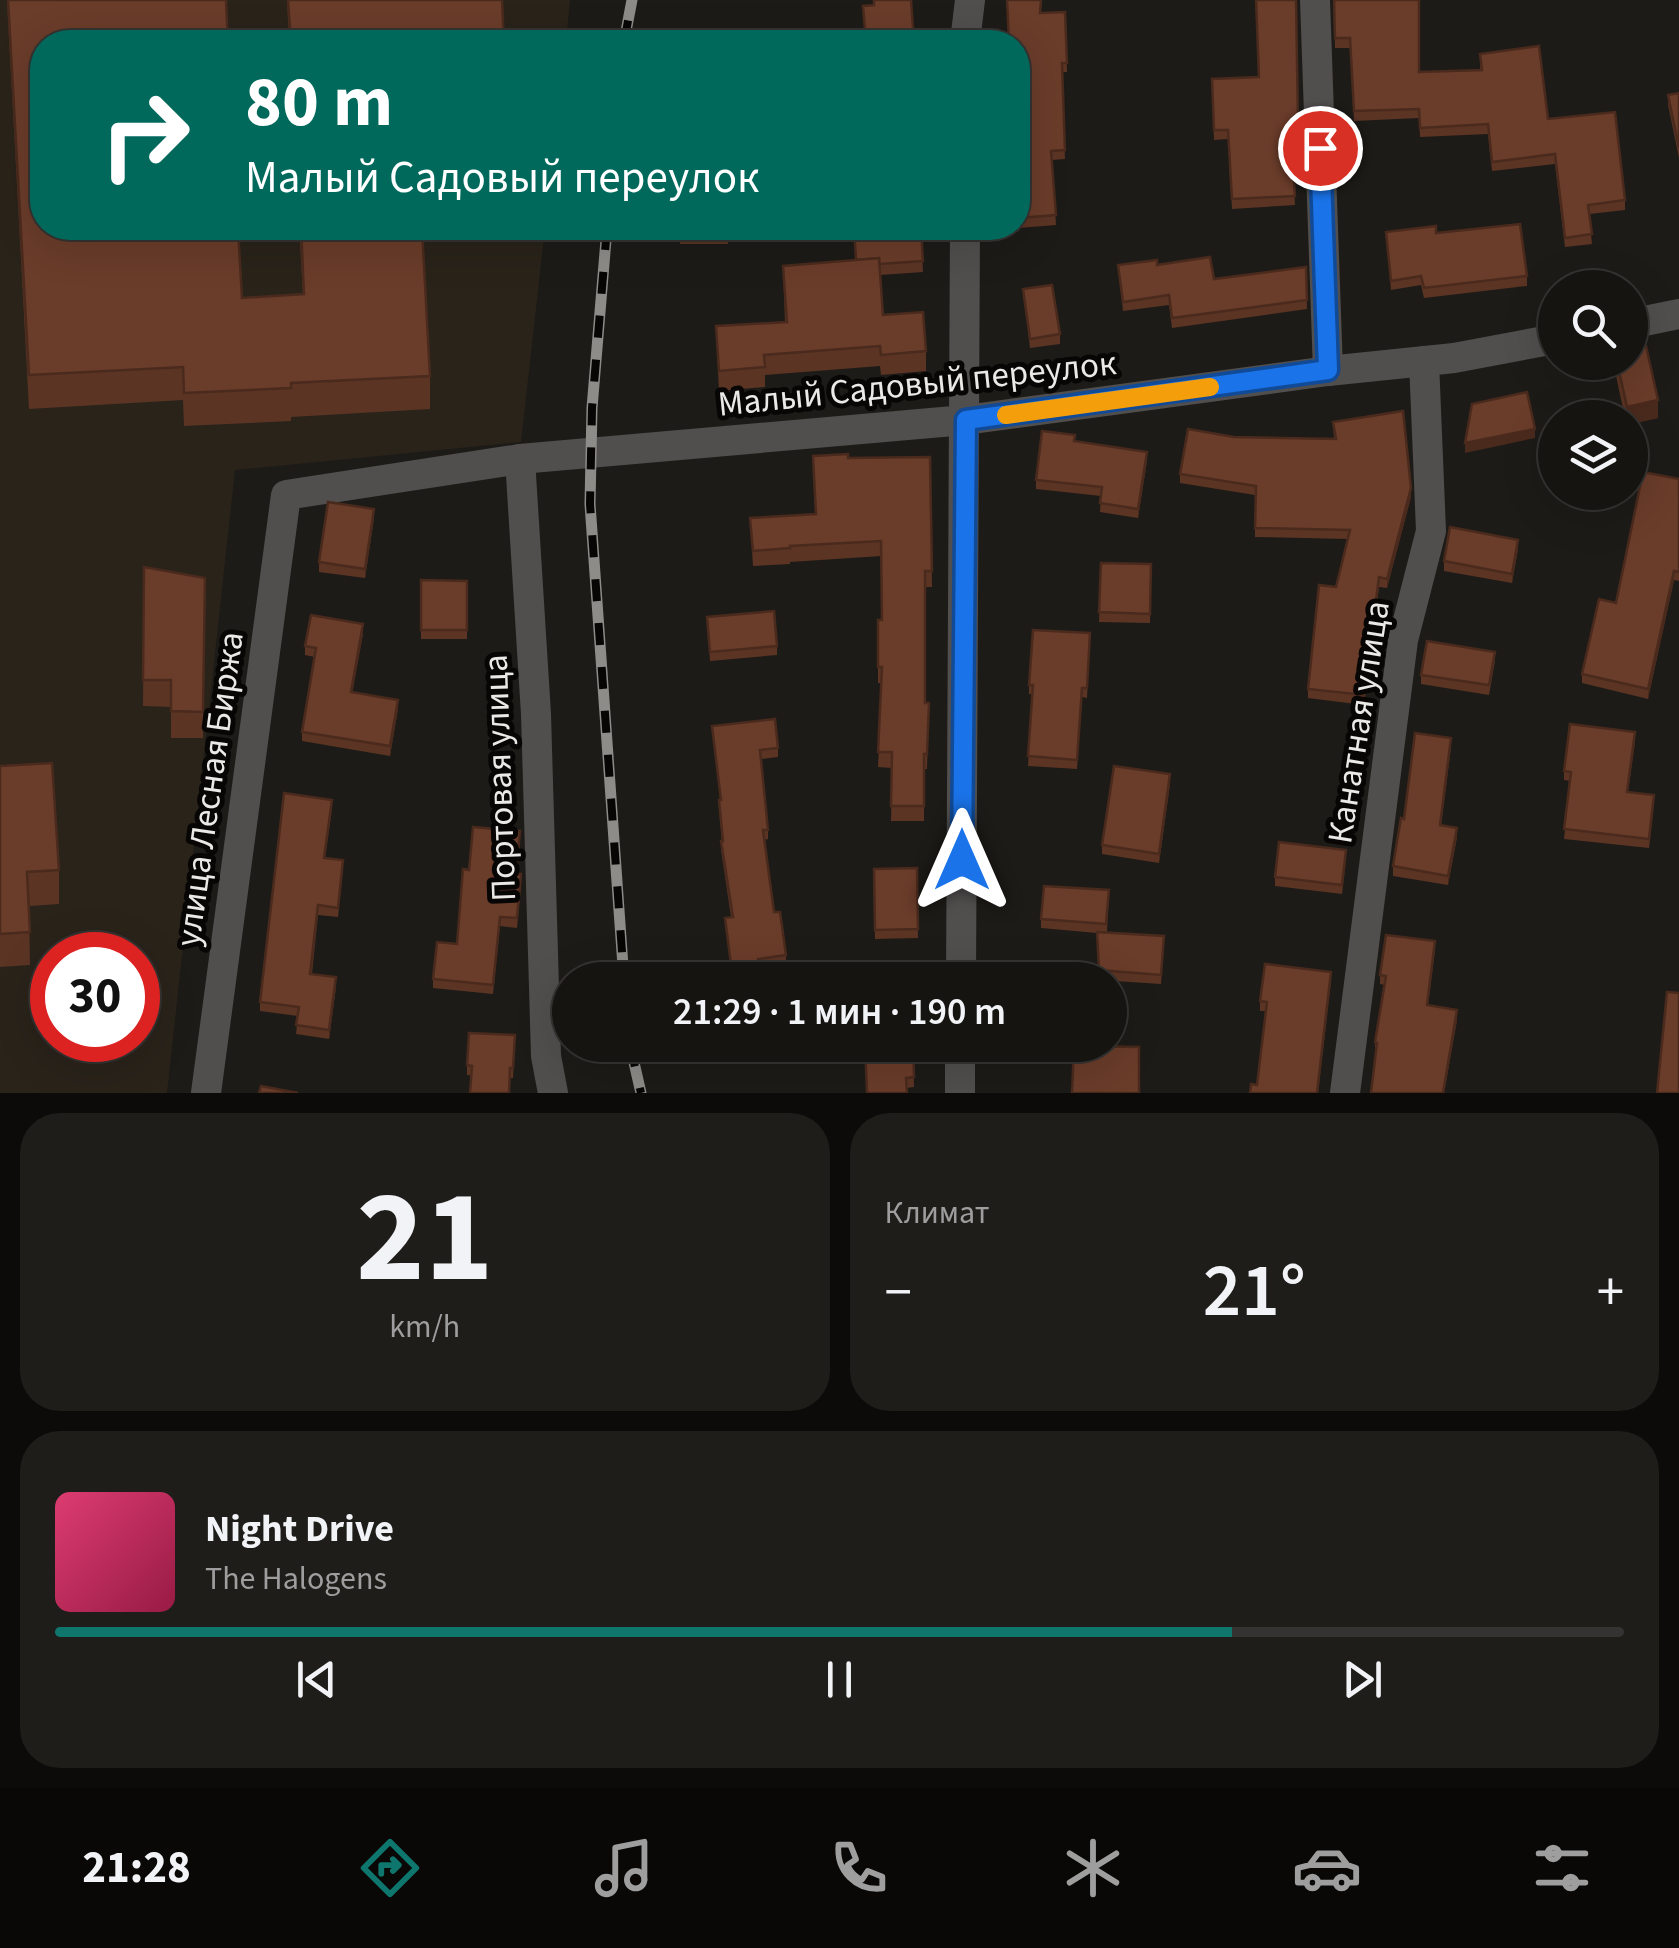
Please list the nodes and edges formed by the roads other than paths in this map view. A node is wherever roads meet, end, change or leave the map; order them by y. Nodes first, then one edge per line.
1 (970, 0) edge
2 (1315, 0) edge
3 (966, 30) edge
4 (965, 240) edge
5 (1679, 314) edge
6 (1648, 320) edge
7 (1538, 341) edge
8 (1424, 362) junction
9 (1328, 370) junction
10 (966, 420) junction
11 (520, 459) junction
12 (286, 495) joint
13 (961, 962) edge
14 (960, 1062) edge
15 (206, 1093) edge
16 (554, 1093) edge
17 (960, 1093) edge
18 (1345, 1093) edge

1 - 3 street
2 - 9 street
4 - 10 street
5 - 6 street
7 - 8 street, Малый Садовый переулок
8 - 9 street, Малый Садовый переулок
8 - 18 street, Канатная улица
9 - 10 street, Малый Садовый переулок
10 - 11 street, Малый Садовый переулок
10 - 13 street
11 - 12 street, Малый Садовый переулок
11 - 16 street, Портовая улица
12 - 15 street, улица Лесная Биржа
14 - 17 street

